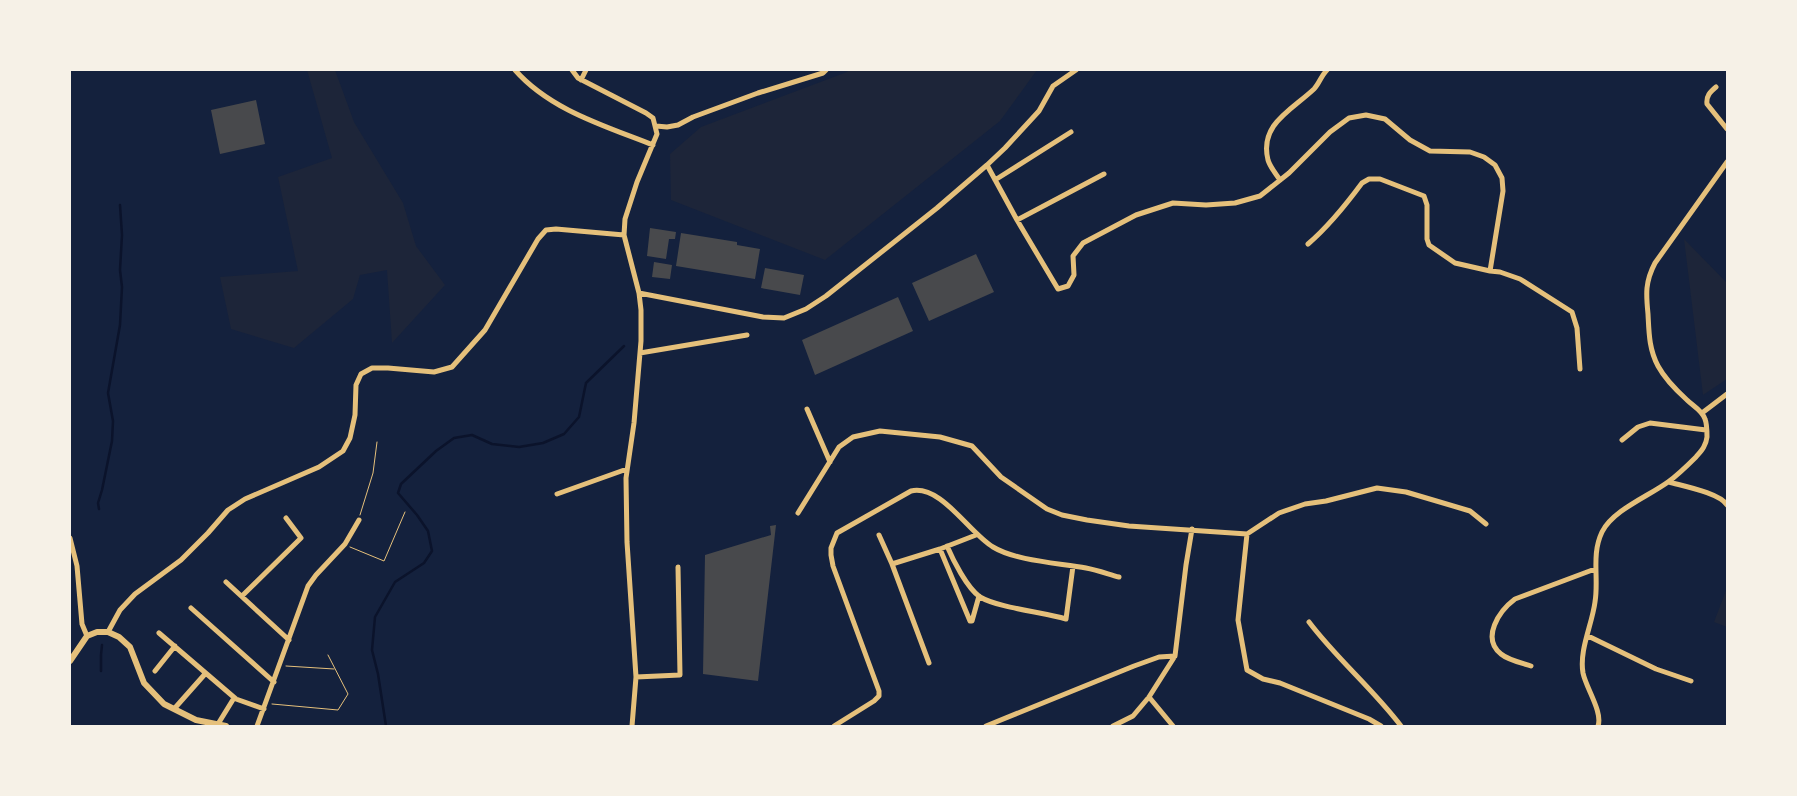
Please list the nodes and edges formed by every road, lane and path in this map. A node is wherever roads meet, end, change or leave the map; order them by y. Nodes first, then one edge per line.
1 (515, 70) edge
2 (572, 70) edge
3 (586, 70) edge
4 (826, 70) edge
5 (1076, 70) edge
6 (1326, 70) edge
7 (581, 80) junction
8 (1716, 87) dead end
9 (656, 126) junction
10 (1727, 129) edge
11 (1071, 132) dead end
12 (653, 145) junction
13 (1727, 163) edge
14 (987, 165) junction
15 (1104, 174) dead end
16 (995, 180) junction
17 (1280, 180) junction
18 (1017, 220) junction
19 (624, 235) junction
20 (1308, 244) dead end
21 (1490, 271) junction
22 (639, 293) junction
23 (747, 335) dead end
24 (640, 353) junction
25 (1580, 369) dead end
26 (1727, 394) edge
27 (807, 409) dead end
28 (1702, 412) junction
29 (1706, 430) junction
30 (1622, 440) dead end
31 (377, 442) dead end
32 (830, 462) junction
33 (627, 470) junction
34 (1669, 482) junction
35 (557, 494) dead end
36 (1727, 505) edge
37 (405, 512) dead end
38 (798, 513) dead end
39 (286, 518) dead end
40 (359, 520) joint
41 (1486, 524) dead end
42 (1192, 529) junction
43 (1247, 534) junction
44 (879, 535) dead end
45 (976, 535) junction
46 (70, 538) edge
47 (345, 544) junction
48 (947, 546) junction
49 (940, 549) junction
50 (892, 564) junction
51 (1073, 566) junction
52 (678, 568) dead end
53 (1595, 569) junction
54 (1119, 577) dead end
55 (226, 582) dead end
56 (242, 596) junction
57 (979, 596) junction
58 (191, 608) dead end
59 (1309, 622) dead end
60 (108, 632) junction
61 (159, 633) dead end
62 (87, 636) junction
63 (1588, 636) junction
64 (289, 640) junction
65 (175, 646) junction
66 (328, 655) dead end
67 (1175, 656) junction
68 (70, 662) edge
69 (929, 663) dead end
70 (280, 665) junction
71 (1531, 666) dead end
72 (336, 670) junction
73 (154, 671) dead end
74 (205, 674) junction
75 (636, 677) junction
76 (149, 678) dead end
77 (1691, 680) dead end
78 (274, 682) junction
79 (144, 684) junction
80 (1149, 697) junction
81 (234, 698) junction
82 (265, 706) junction
83 (174, 709) junction
84 (218, 724) junction
85 (226, 726) edge
86 (257, 726) edge
87 (632, 726) edge
88 (834, 726) edge
89 (986, 726) edge
90 (1114, 726) edge
91 (1173, 726) edge
92 (1381, 726) edge
93 (1401, 726) edge
94 (1598, 726) edge

1 - 12 street
2 - 7 street
3 - 7 street
4 - 9 street
5 - 14 street
6 - 17 street
7 - 9 street
8 - 10 street
9 - 12 street
11 - 16 street
12 - 19 street
13 - 28 street
14 - 16 street
14 - 22 street
15 - 18 street
16 - 18 street
17 - 18 street
17 - 21 street
19 - 22 street
19 - 60 street
20 - 21 street
21 - 25 street
22 - 24 street
23 - 24 street
24 - 33 street
26 - 28 street
27 - 32 street
28 - 29 street
29 - 30 street
29 - 34 street
31 - 40 path
32 - 38 street
32 - 42 street
33 - 35 street
33 - 75 street
34 - 36 street
34 - 53 street
37 - 47 path
39 - 56 street
40 - 47 street
41 - 43 street
42 - 43 street
42 - 67 street
43 - 92 street
44 - 50 street
45 - 48 street
45 - 51 street
45 - 88 street
46 - 62 street
47 - 64 street
48 - 49 street
48 - 57 street
49 - 50 street
49 - 57 street
50 - 69 street
51 - 54 street
51 - 57 street
52 - 75 street
53 - 63 street
53 - 71 street
55 - 56 street
56 - 64 street
58 - 78 street
59 - 93 street
60 - 62 street
60 - 79 street
61 - 65 street
62 - 68 street
63 - 77 street
63 - 94 street
64 - 70 street
65 - 73 street
65 - 74 street
66 - 72 path
67 - 80 street
67 - 89 street
70 - 72 path
70 - 78 street
72 - 82 path
74 - 81 street
74 - 83 street
75 - 87 street
76 - 79 street
78 - 82 street
79 - 83 street
80 - 90 street
80 - 91 street
81 - 82 street
81 - 84 street
82 - 86 street
83 - 84 street
84 - 85 street

